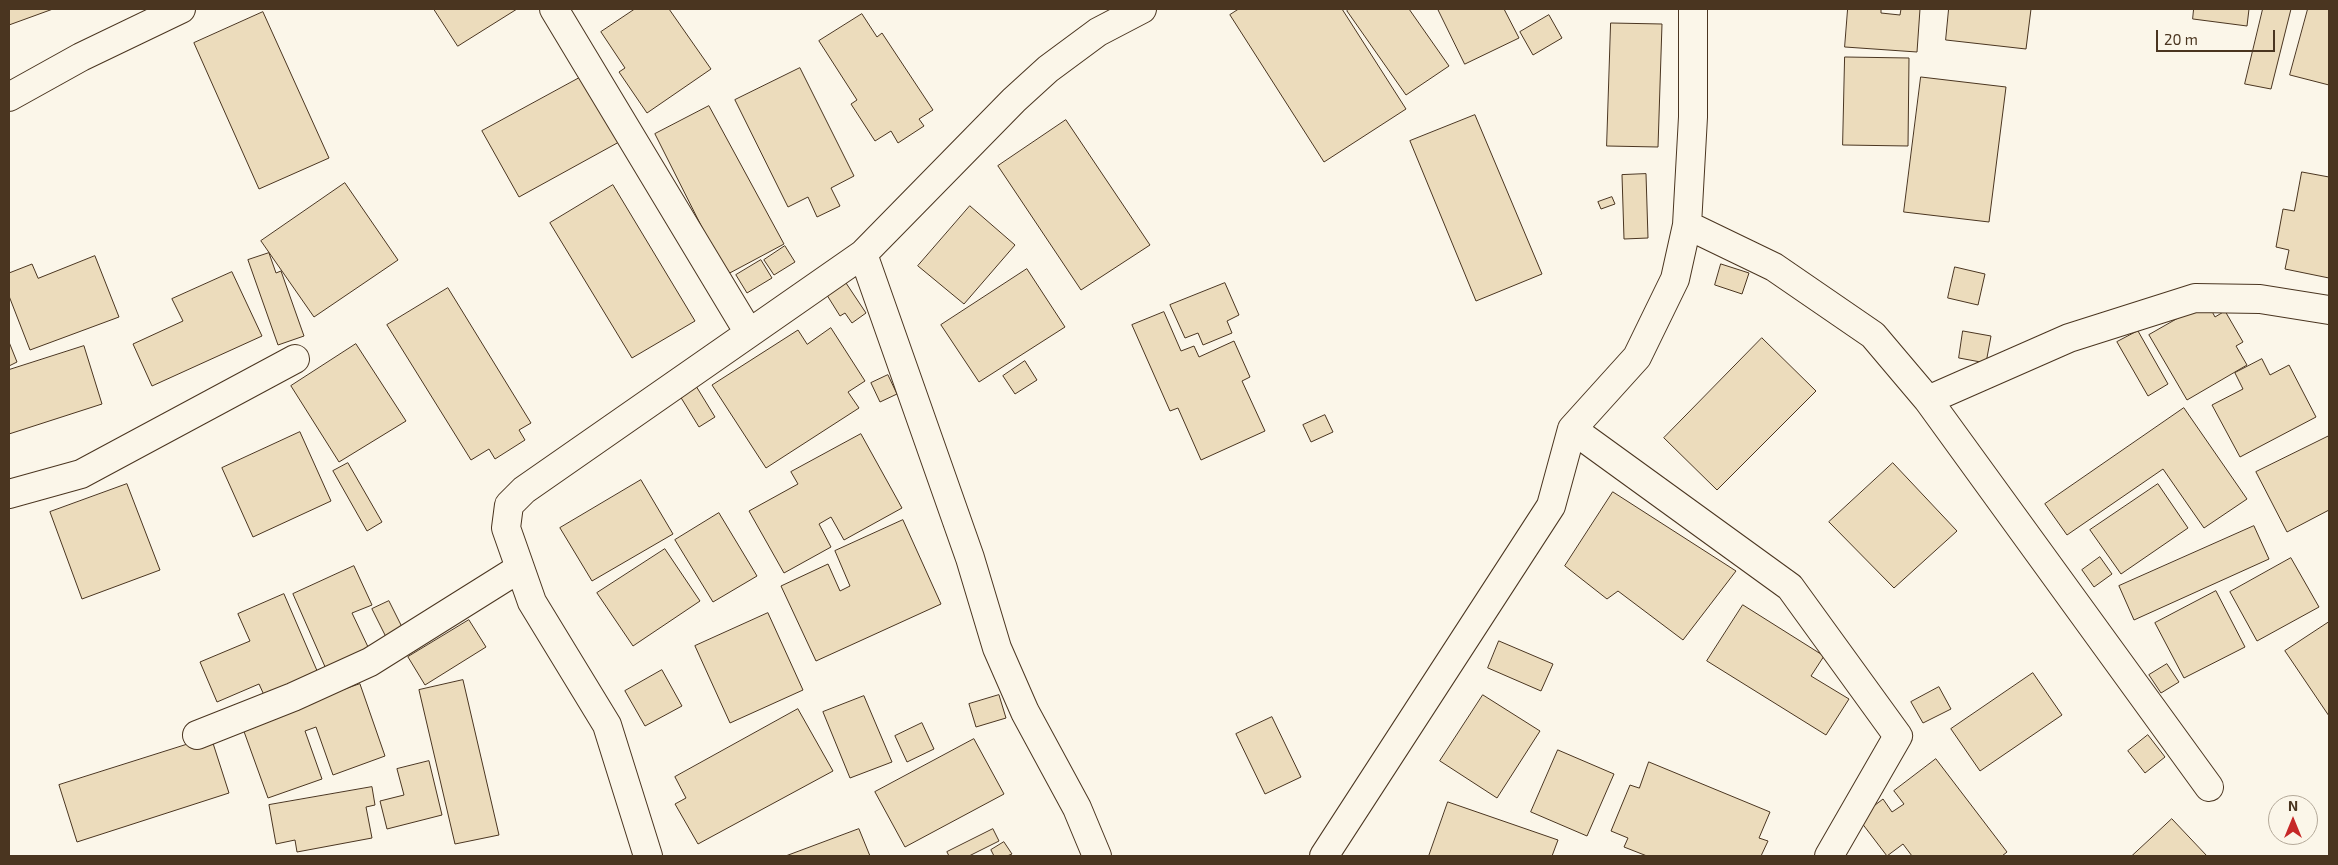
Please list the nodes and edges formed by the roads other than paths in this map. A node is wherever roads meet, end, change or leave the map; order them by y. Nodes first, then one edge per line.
1 (180, 9) edge
2 (554, 9) edge
3 (1142, 9) edge
4 (1692, 9) edge
5 (9, 97) edge
6 (1687, 225) junction
7 (863, 254) junction
8 (2329, 310) edge
9 (749, 332) junction
10 (295, 360) dead end
11 (1928, 400) junction
12 (1572, 429) junction
13 (9, 494) edge
14 (520, 568) junction
15 (197, 735) dead end
16 (2208, 787) dead end
17 (648, 856) edge
18 (1097, 856) edge
19 (1324, 856) edge
20 (1829, 856) edge

1 - 5 street
2 - 9 street
3 - 7 street
4 - 6 street
6 - 11 street
6 - 12 street
7 - 9 street
7 - 18 street
8 - 11 street
9 - 14 street
10 - 13 street
11 - 16 street
12 - 19 street
12 - 20 street
14 - 15 street
14 - 17 street

